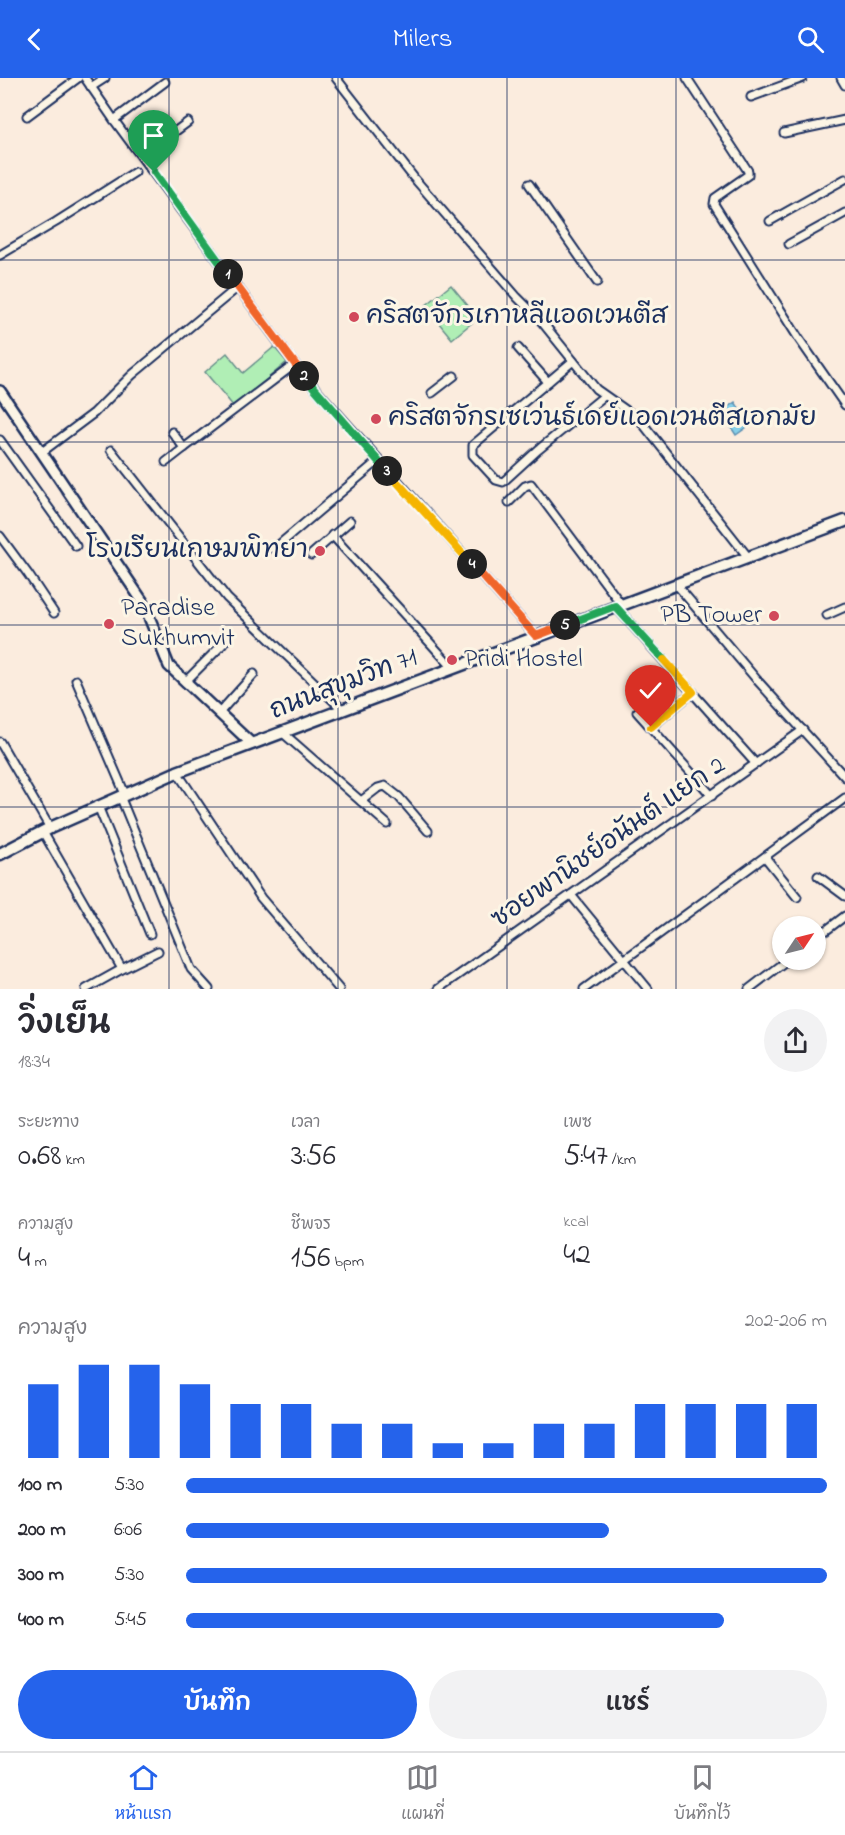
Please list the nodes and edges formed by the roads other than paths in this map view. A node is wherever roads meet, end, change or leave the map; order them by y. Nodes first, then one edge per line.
1 (78, 78) edge
2 (85, 78) edge
3 (105, 78) edge
4 (336, 78) edge
5 (687, 78) edge
6 (803, 78) edge
7 (841, 78) edge
8 (165, 82) dead end
9 (845, 85) edge
10 (91, 87) junction
11 (751, 97) dead end
12 (27, 116) dead end
13 (114, 120) junction
14 (845, 120) edge
15 (188, 122) dead end
16 (784, 134) dead end
17 (142, 156) junction
18 (135, 172) dead end
19 (845, 179) edge
20 (529, 184) dead end
21 (845, 213) edge
22 (770, 221) dead end
23 (789, 244) dead end
24 (0, 255) edge
25 (597, 282) dead end
26 (238, 287) junction
27 (518, 348) dead end
28 (573, 361) junction
29 (295, 364) junction
30 (454, 376) dead end
31 (549, 382) junction
32 (0, 391) edge
33 (432, 393) dead end
34 (842, 395) edge
35 (604, 396) junction
36 (3, 402) edge
37 (845, 405) edge
38 (172, 432) dead end
39 (0, 440) edge
40 (184, 448) junction
41 (111, 450) dead end
42 (42, 452) junction
43 (378, 461) junction
44 (166, 462) dead end
45 (508, 502) dead end
46 (350, 521) dead end
47 (845, 521) edge
48 (332, 535) junction
49 (0, 536) edge
50 (75, 546) dead end
51 (274, 549) dead end
52 (311, 555) dead end
53 (748, 557) junction
54 (676, 584) junction
55 (618, 605) junction
56 (845, 607) edge
57 (54, 613) dead end
58 (827, 615) dead end
59 (536, 636) junction
60 (224, 643) dead end
61 (453, 668) junction
62 (254, 674) dead end
63 (76, 680) dead end
64 (185, 682) junction
65 (693, 692) junction
66 (343, 710) junction
67 (637, 712) dead end
68 (219, 713) junction
69 (651, 727) junction
70 (803, 730) junction
71 (284, 733) junction
72 (0, 742) edge
73 (252, 744) junction
74 (756, 764) junction
75 (177, 772) junction
76 (845, 777) edge
77 (122, 795) junction
78 (712, 796) junction
79 (845, 798) edge
80 (361, 801) junction
81 (98, 806) junction
82 (387, 824) dead end
83 (47, 830) junction
84 (428, 831) dead end
85 (0, 854) edge
86 (765, 857) junction
87 (818, 876) dead end
88 (571, 895) junction
89 (797, 897) dead end
90 (845, 897) edge
91 (845, 916) edge
92 (826, 930) edge
93 (150, 934) dead end
94 (158, 951) dead end
95 (625, 960) junction
96 (122, 969) junction
97 (774, 970) edge
98 (86, 989) edge
99 (209, 989) edge
100 (339, 989) edge
101 (438, 989) edge
102 (584, 989) edge
103 (648, 989) edge
104 (748, 989) edge

1 - 12 street
2 - 10 street
3 - 10 street
4 - 28 street
5 - 34 street
6 - 11 street
7 - 9 street
8 - 13 street
10 - 13 street
13 - 17 street
14 - 16 street
15 - 17 street
17 - 26 street
18 - 24 street
19 - 22 street
20 - 25 street
21 - 23 street
26 - 29 street
26 - 42 street
27 - 31 street
28 - 31 street
28 - 35 street
29 - 40 street
29 - 43 street
30 - 33 street
31 - 35 street
32 - 36 street
34 - 37 street
35 - 53 street
36 - 42 street
38 - 40 street
39 - 50 street
40 - 44 street
41 - 66 street
42 - 64 street
43 - 51 street
43 - 59 street
45 - 55 street
46 - 48 street
47 - 53 main road, ถนนสุขุมวิท 71
48 - 52 street
48 - 61 street
49 - 57 street
53 - 54 main road, ถนนสุขุมวิท 71
54 - 55 main road, ถนนสุขุมวิท 71
54 - 70 street
55 - 59 main road, ถนนสุขุมวิท 71
55 - 65 street
56 - 58 street
59 - 61 main road, ถนนสุขุมวิท 71
60 - 64 street
61 - 66 main road, ถนนสุขุมวิท 71
62 - 68 street
63 - 77 street
64 - 68 street
65 - 69 street
65 - 74 street
66 - 71 main road, ถนนสุขุมวิท 71
67 - 69 street
68 - 73 street
69 - 78 street
70 - 74 street, ซอยพานิชย์อนันต์ แยก 2
70 - 76 street
71 - 73 main road, ถนนสุขุมวิท 71
71 - 80 street
72 - 83 street
73 - 75 main road, ถนนสุขุมวิท 71
74 - 78 street, ซอยพานิชย์อนันต์ แยก 2
75 - 77 main road, ถนนสุขุมวิท 71
75 - 100 street
77 - 81 main road, ถนนสุขุมวิท 71
77 - 99 street
78 - 88 street, ซอยพานิชย์อนันต์ แยก 2
79 - 86 street
80 - 82 street
80 - 84 street
81 - 83 main road, ถนนสุขุมวิท 71
81 - 93 street
83 - 85 main road, ถนนสุขุมวิท 71
83 - 96 street
86 - 89 street
86 - 95 street
87 - 90 street
88 - 95 street
88 - 101 street, ซอยพานิชย์อนันต์ แยก 2
91 - 92 street
94 - 96 street
95 - 102 street
95 - 103 street
96 - 98 street
97 - 104 street

